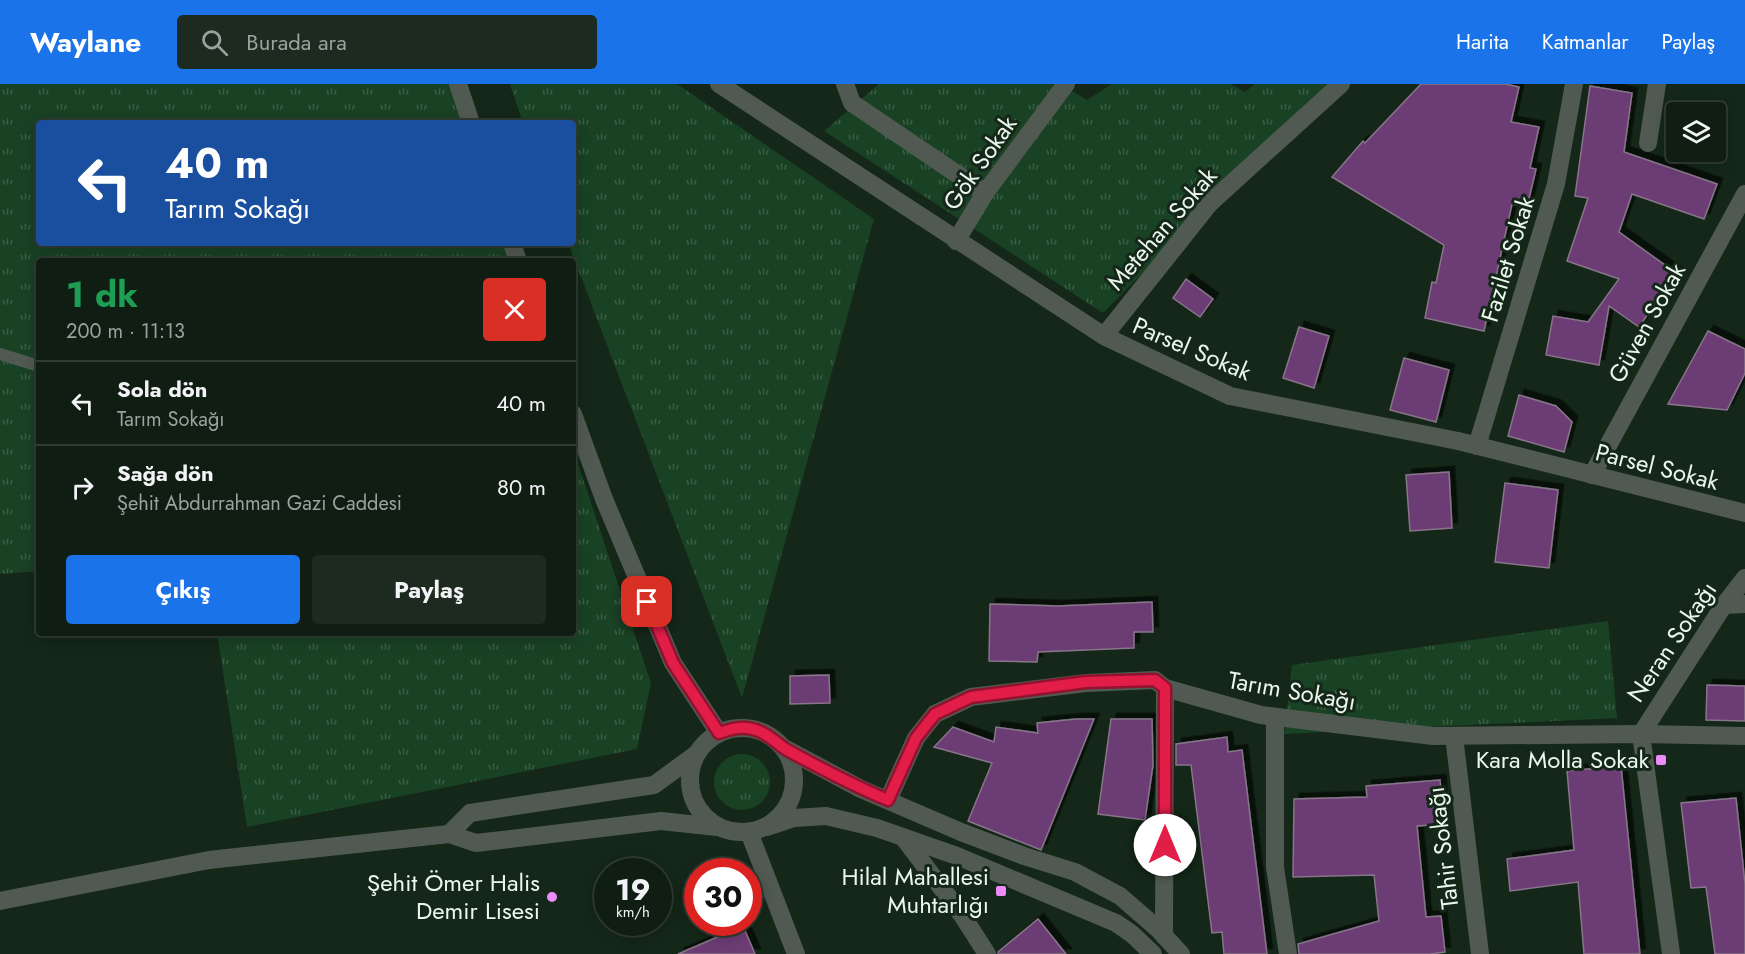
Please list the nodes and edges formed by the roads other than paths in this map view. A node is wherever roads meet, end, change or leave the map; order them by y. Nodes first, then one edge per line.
1 (458, 84) edge
2 (719, 84) edge
3 (846, 84) edge
4 (1066, 84) edge
5 (1341, 84) edge
6 (1574, 84) edge
7 (1657, 84) edge
8 (470, 120) edge
9 (1648, 143) dead end
10 (985, 193) junction
11 (1745, 194) edge
12 (956, 241) junction
13 (1104, 336) junction
14 (0, 354) edge
15 (36, 365) edge
16 (576, 422) edge
17 (1477, 446) junction
18 (1592, 475) junction
19 (1745, 513) edge
20 (1745, 578) edge
21 (1745, 604) edge
22 (1724, 605) junction
23 (1165, 688) junction
24 (1275, 717) junction
25 (719, 733) junction
26 (1641, 734) junction
27 (1454, 736) junction
28 (1745, 736) edge
29 (784, 748) junction
30 (695, 755) junction
31 (888, 800) junction
32 (717, 827) junction
33 (767, 827) junction
34 (749, 832) junction
35 (449, 834) junction
36 (903, 837) junction
37 (0, 902) edge
38 (1164, 936) junction
39 (796, 954) edge
40 (987, 954) edge
41 (1154, 954) edge
42 (1181, 954) edge
43 (1288, 954) edge
44 (1480, 954) edge
45 (1671, 954) edge

1 - 8 street
2 - 12 street, Parsel Sokak
3 - 10 street
4 - 10 street, Gök Sokak
5 - 13 street, Metehan Sokak
6 - 17 street, Fazilet Sokak
7 - 9 street
10 - 12 street, Gök Sokak
11 - 18 street, Güven Sokak
12 - 13 street, Parsel Sokak
13 - 17 street, Parsel Sokak
14 - 15 lane
16 - 25 street
17 - 18 street, Parsel Sokak
18 - 19 street, Parsel Sokak
20 - 22 street, Neran Sokağı
21 - 22 street
22 - 26 street, Neran Sokağı
23 - 24 street, Tarım Sokağı
23 - 31 street, Tarım Sokağı
23 - 38 street
24 - 27 street, Tarım Sokağı
24 - 43 street
25 - 29 street
25 - 30 street
26 - 27 street, Tarım Sokağı
26 - 28 street, Tarım Sokağı
26 - 45 street
27 - 44 street, Tahir Sokağı
29 - 31 street
29 - 33 street
30 - 32 street
30 - 35 street
31 - 38 street
32 - 34 street
32 - 35 street
33 - 34 street
33 - 36 street
34 - 39 street
35 - 37 street
36 - 40 street
36 - 41 street
38 - 42 street

